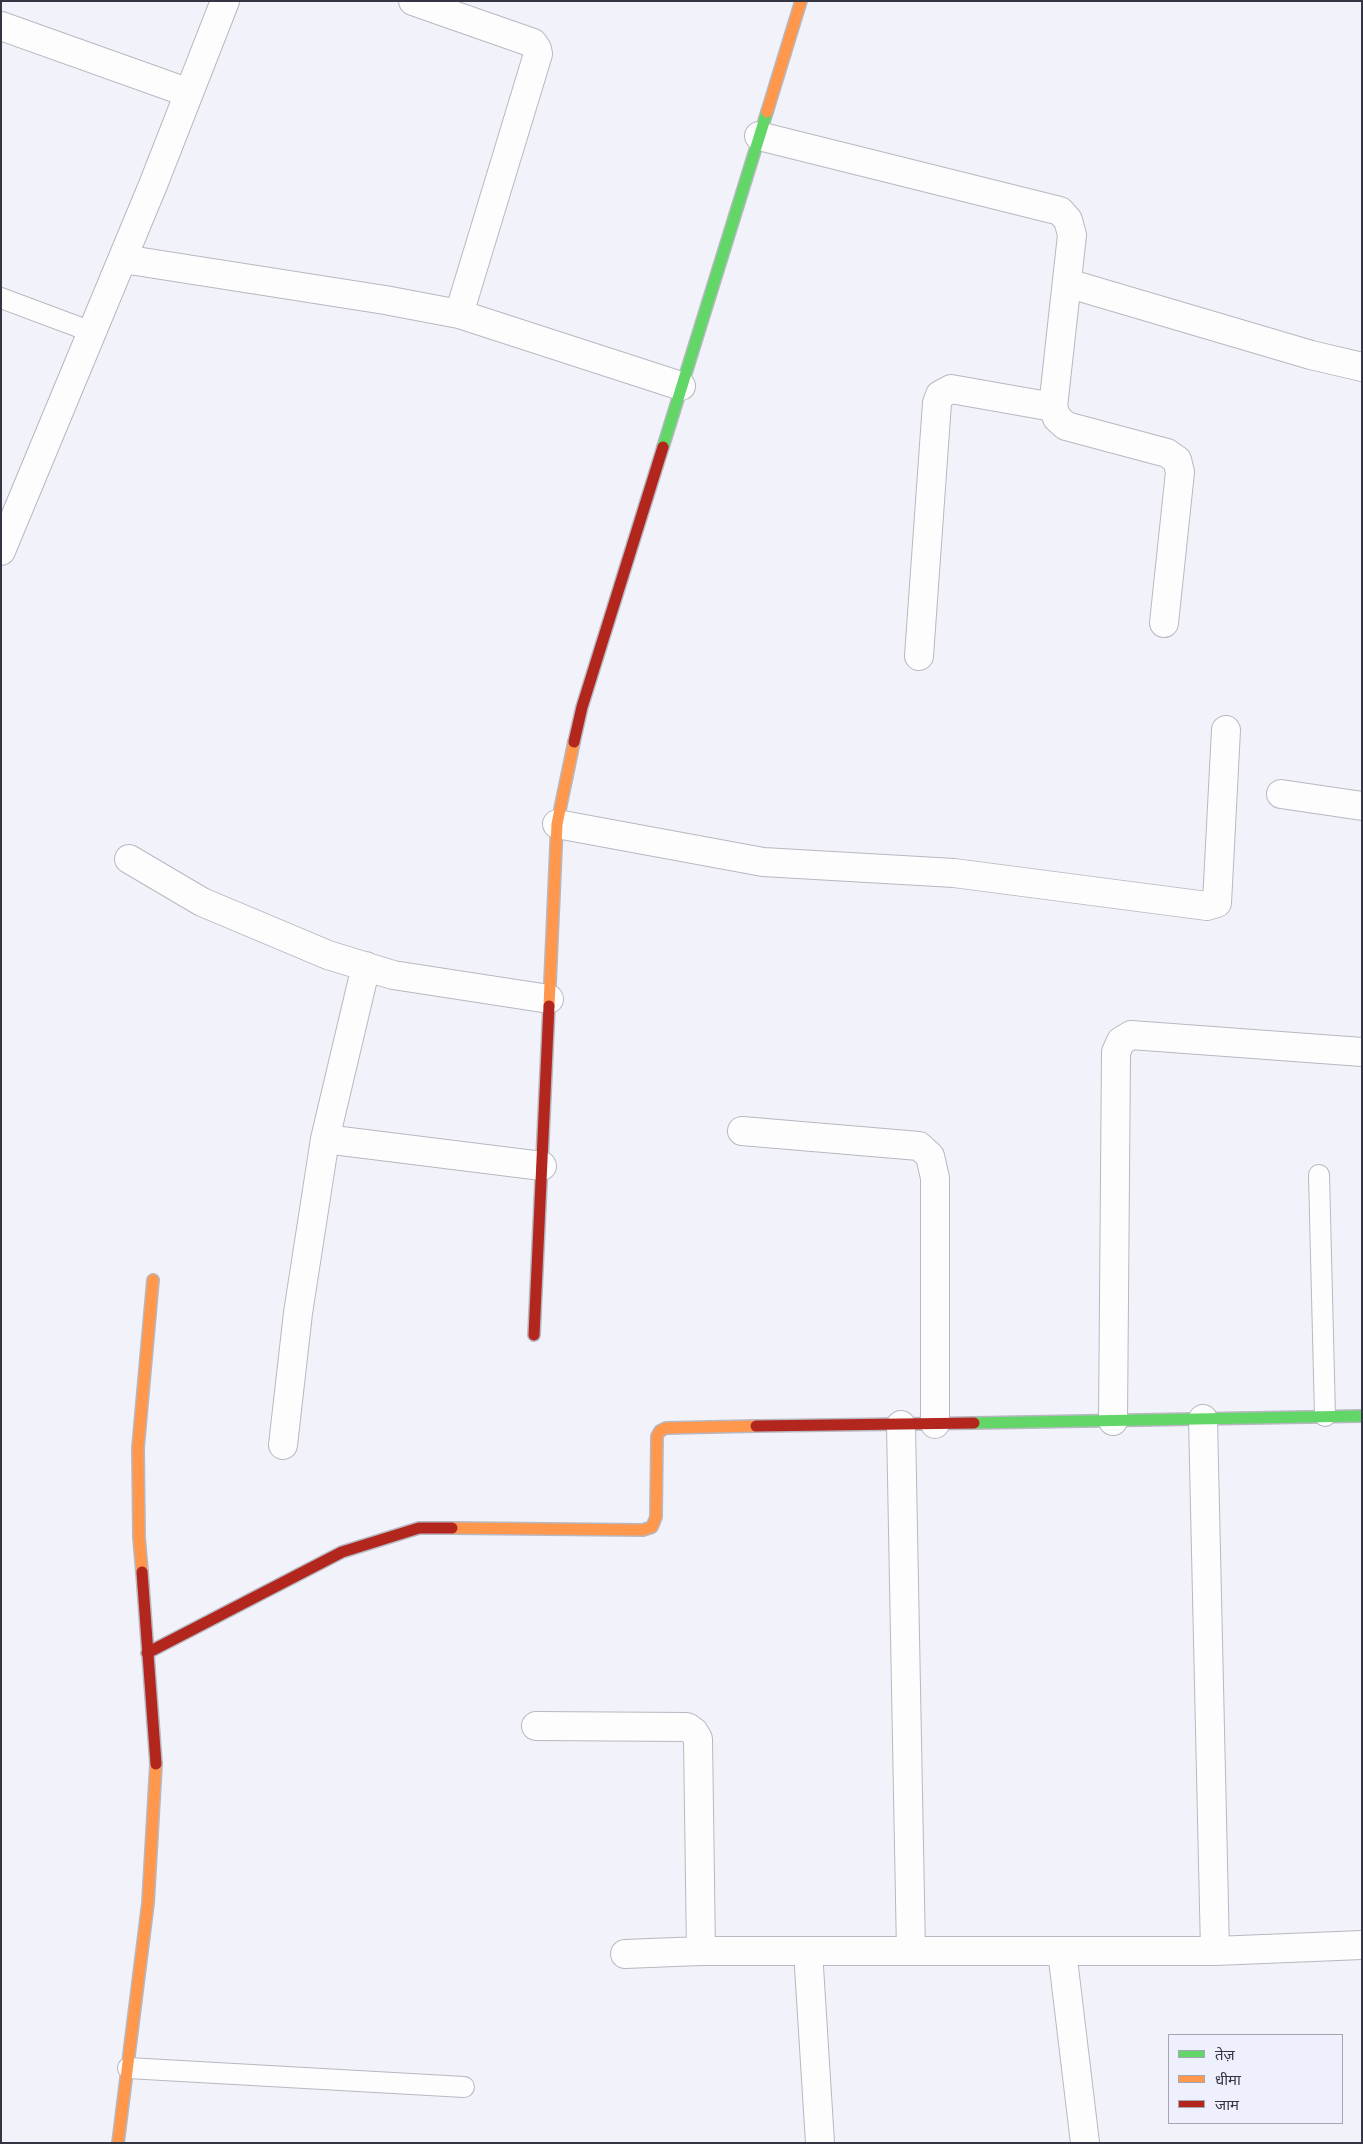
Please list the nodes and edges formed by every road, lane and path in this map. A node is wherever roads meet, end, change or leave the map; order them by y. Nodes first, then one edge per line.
1 (224, 1) edge
2 (413, 1) edge
3 (802, 1) edge
4 (1, 26) edge
5 (189, 93) junction
6 (759, 136) junction
7 (123, 259) junction
8 (1066, 283) junction
9 (1, 298) edge
10 (459, 314) junction
11 (92, 332) junction
12 (1362, 367) edge
13 (682, 386) junction
14 (1053, 407) junction
15 (1, 551) edge
16 (1164, 623) dead end
17 (919, 656) dead end
18 (1226, 730) dead end
19 (1281, 794) dead end
20 (1362, 806) edge
21 (557, 824) junction
22 (129, 859) dead end
23 (366, 966) junction
24 (549, 999) junction
25 (1362, 1052) edge
26 (742, 1131) dead end
27 (324, 1139) junction
28 (542, 1166) junction
29 (1319, 1175) dead end
30 (153, 1280) dead end
31 (534, 1335) dead end
32 (1325, 1416) junction
33 (1362, 1416) edge
34 (1203, 1419) junction
35 (1113, 1420) junction
36 (936, 1424) junction
37 (901, 1425) junction
38 (282, 1445) dead end
39 (147, 1653) junction
40 (536, 1726) dead end
41 (1362, 1945) edge
42 (1215, 1950) junction
43 (701, 1951) junction
44 (808, 1951) junction
45 (911, 1951) junction
46 (1062, 1951) junction
47 (624, 1954) dead end
48 (128, 2068) junction
49 (464, 2087) dead end
50 (118, 2143) edge
51 (820, 2143) edge
52 (1084, 2143) edge

1 - 5 street
2 - 10 street
3 - 6 street
4 - 5 street
5 - 7 street
6 - 8 street
6 - 13 street
7 - 10 street
7 - 11 street
8 - 12 street
8 - 14 street
9 - 11 lane
10 - 13 street
11 - 15 street
13 - 21 street
14 - 16 street
14 - 17 street
18 - 21 street
19 - 20 street
21 - 24 street
22 - 23 street
23 - 24 street
23 - 27 street
24 - 28 street
25 - 35 street
26 - 36 street
27 - 28 street
27 - 38 street
28 - 31 street
29 - 32 lane
30 - 39 street
32 - 33 street
32 - 34 street
34 - 35 street
34 - 42 street
35 - 36 street
36 - 37 street
37 - 39 street
37 - 45 street
39 - 48 street
40 - 43 street
41 - 42 street
42 - 46 street
43 - 44 street
43 - 47 street
44 - 45 street
44 - 51 street
45 - 46 street
46 - 52 street
48 - 49 lane
48 - 50 street

